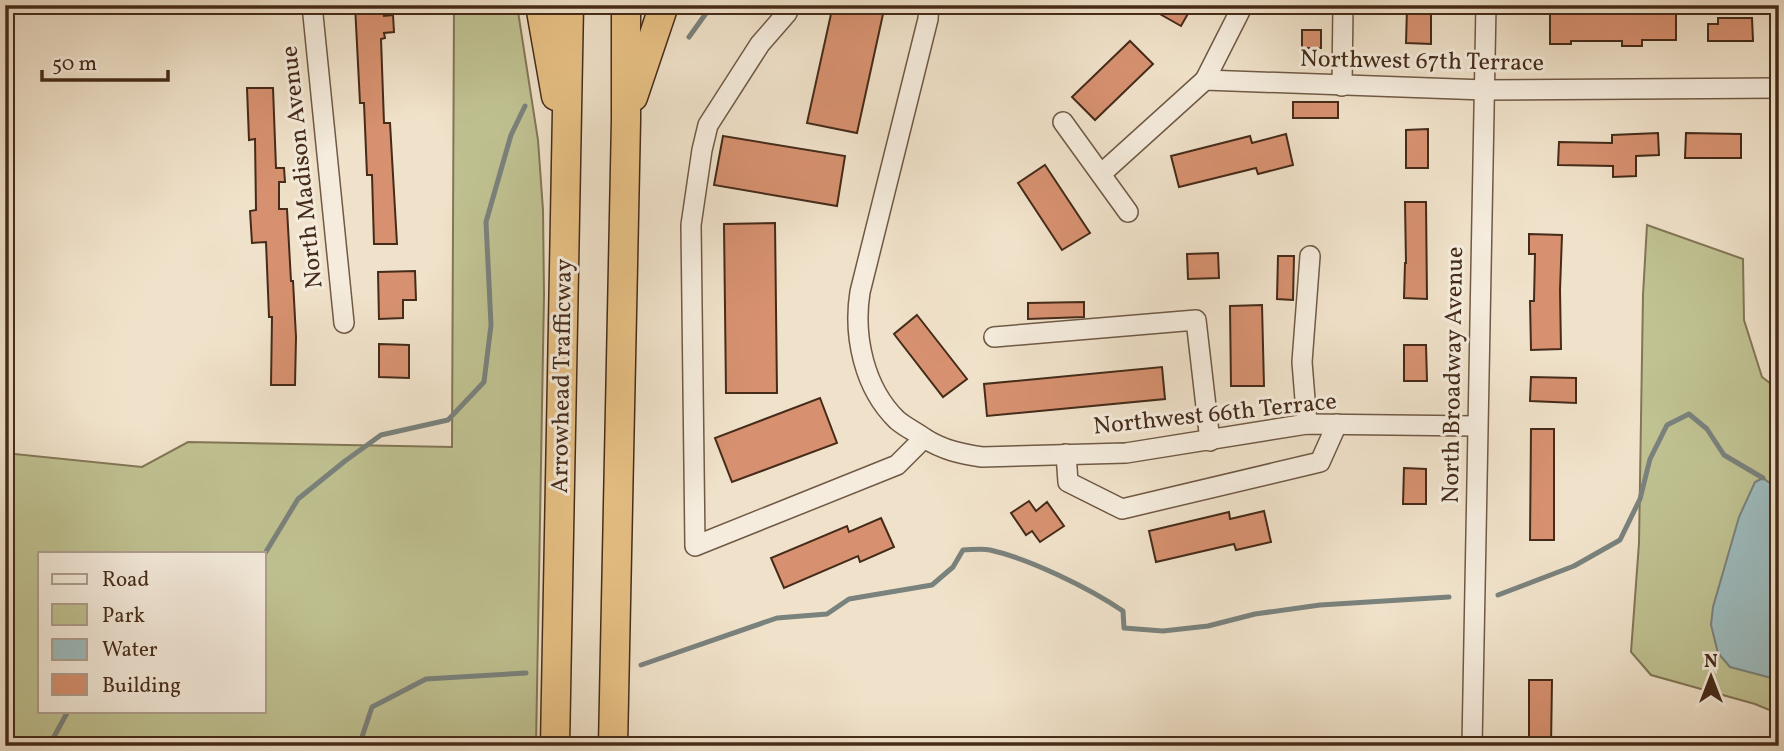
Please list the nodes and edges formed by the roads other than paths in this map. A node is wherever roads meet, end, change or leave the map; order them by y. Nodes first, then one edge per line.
1 (312, 5) edge
2 (540, 5) edge
3 (569, 5) edge
4 (626, 5) edge
5 (664, 5) edge
6 (790, 5) edge
7 (929, 5) edge
8 (1243, 5) edge
9 (1343, 5) edge
10 (1486, 5) edge
11 (1205, 80) junction
12 (1342, 86) junction
13 (1779, 88) edge
14 (1485, 90) junction
15 (626, 120) junction
16 (1063, 122) dead end
17 (567, 155) junction
18 (1101, 174) junction
19 (1128, 212) dead end
20 (1310, 256) dead end
21 (344, 323) dead end
22 (994, 337) dead end
23 (1307, 424) junction
24 (1337, 424) junction
25 (1476, 426) junction
26 (924, 438) junction
27 (1210, 441) junction
28 (1066, 454) junction
29 (555, 746) edge
30 (612, 746) edge
31 (1472, 746) edge

1 - 21 street, North Madison Avenue
2 - 17 highway
3 - 17 highway, Arrowhead Trafficway
4 - 15 highway
5 - 15 highway
6 - 26 street
7 - 26 street, Northwest 66th Terrace
8 - 11 street
9 - 12 street
10 - 14 street, North Broadway Avenue
11 - 12 street, Northwest 67th Terrace
11 - 18 street
12 - 14 street, Northwest 67th Terrace
13 - 14 street, Northwest 67th Terrace
14 - 25 street, North Broadway Avenue
15 - 30 highway
16 - 18 street
17 - 29 highway, Arrowhead Trafficway
18 - 19 street
20 - 23 street
22 - 27 street
23 - 24 street, Northwest 66th Terrace
23 - 27 street, Northwest 66th Terrace
24 - 25 street, Northwest 66th Terrace
24 - 28 street
25 - 31 street, North Broadway Avenue
26 - 28 street, Northwest 66th Terrace
27 - 28 street, Northwest 66th Terrace

